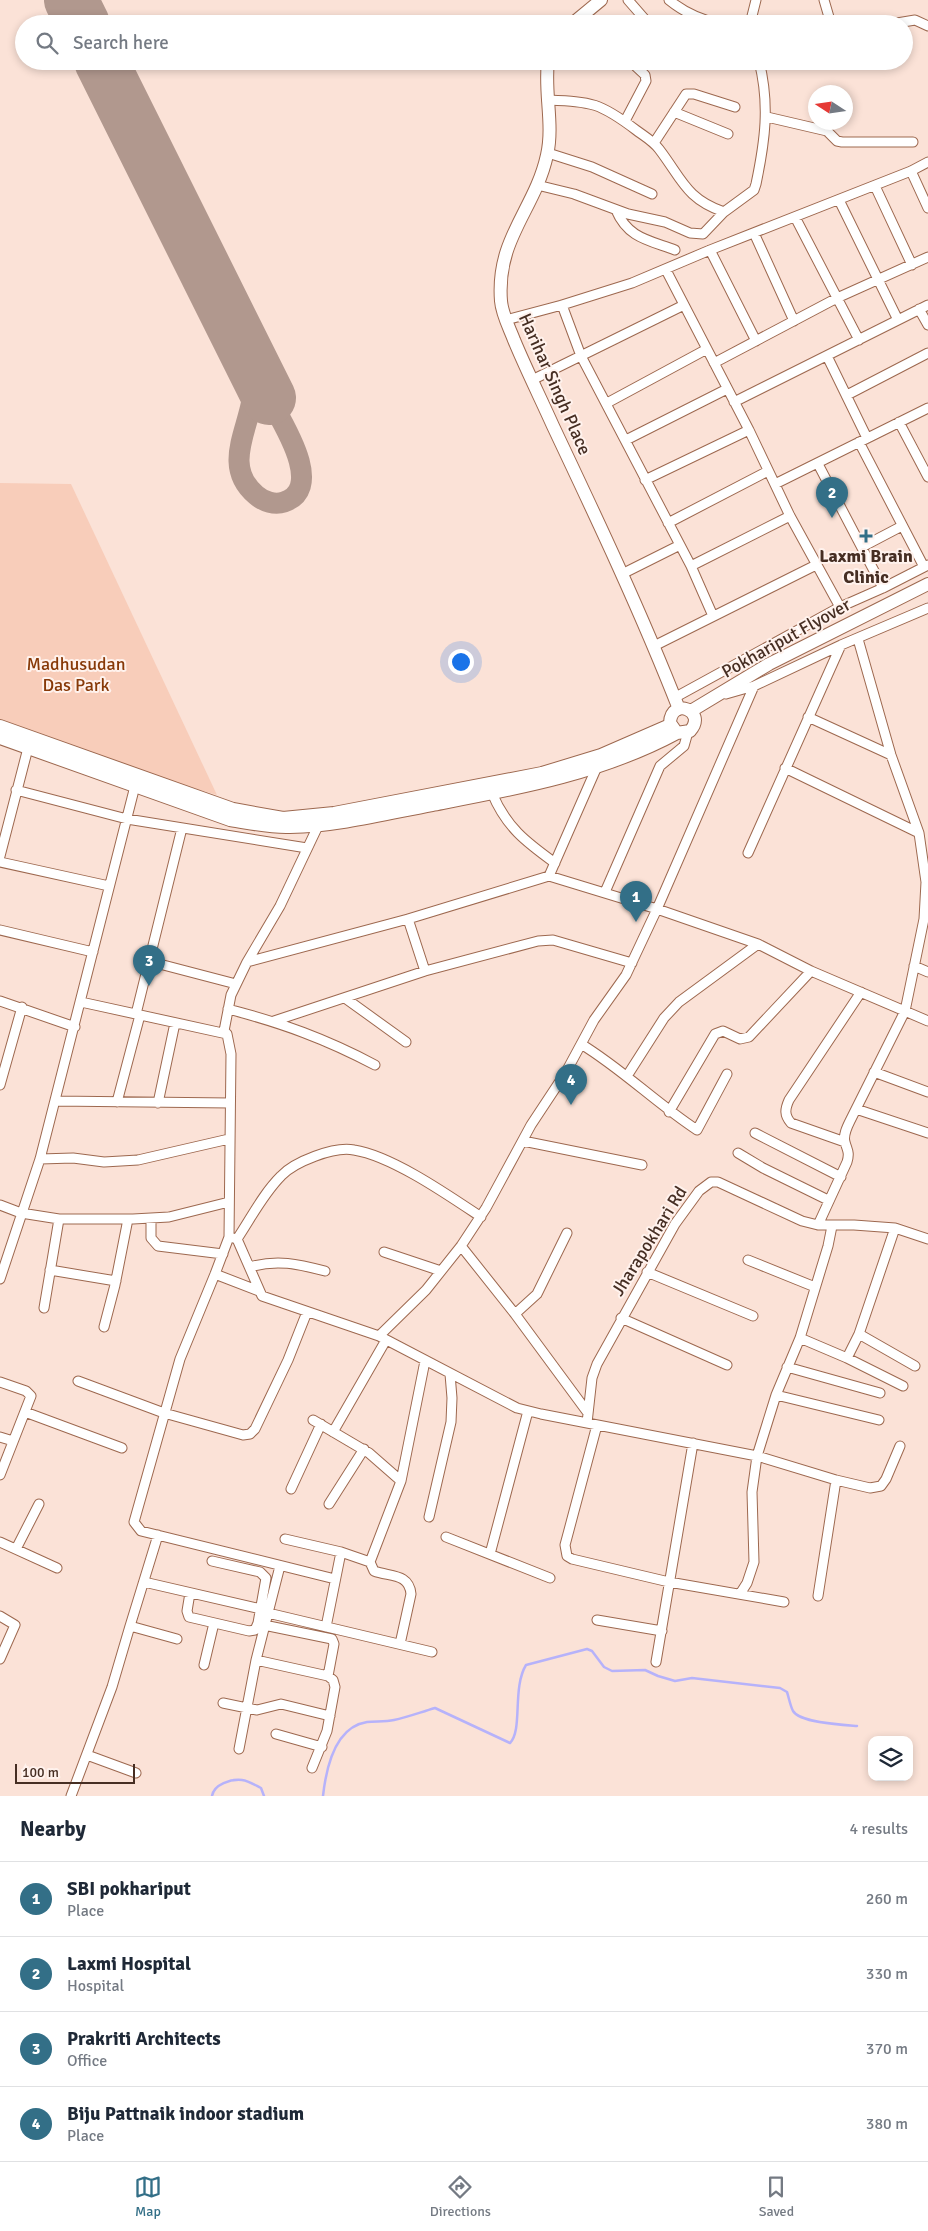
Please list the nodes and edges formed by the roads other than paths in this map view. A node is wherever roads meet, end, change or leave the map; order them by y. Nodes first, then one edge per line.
1 (601, 0) edge
2 (628, 0) edge
3 (669, 0) edge
4 (824, 0) edge
5 (754, 1) edge
6 (583, 14) edge
7 (642, 15) edge
8 (693, 15) edge
9 (752, 15) edge
10 (828, 15) edge
11 (913, 20) edge
12 (928, 26) edge
13 (547, 70) edge
14 (639, 70) edge
15 (760, 70) edge
16 (547, 100) junction
17 (735, 107) dead end
18 (674, 112) junction
19 (767, 116) junction
20 (625, 121) junction
21 (728, 134) dead end
22 (913, 142) dead end
23 (654, 143) junction
24 (548, 153) junction
25 (928, 162) edge
26 (911, 172) junction
27 (537, 185) junction
28 (874, 186) junction
29 (652, 194) dead end
30 (839, 200) junction
31 (928, 208) edge
32 (616, 210) junction
33 (724, 212) junction
34 (795, 217) junction
35 (754, 233) junction
36 (674, 250) dead end
37 (710, 250) junction
38 (928, 257) edge
39 (912, 265) junction
40 (666, 270) junction
41 (878, 278) junction
42 (837, 298) junction
43 (562, 305) junction
44 (684, 305) junction
45 (928, 305) edge
46 (919, 309) junction
47 (506, 320) junction
48 (898, 320) junction
49 (794, 321) junction
50 (928, 325) edge
51 (859, 340) junction
52 (756, 341) junction
53 (707, 349) junction
54 (928, 353) edge
55 (582, 356) junction
56 (827, 356) junction
57 (714, 363) junction
58 (532, 380) junction
59 (728, 389) junction
60 (846, 395) junction
61 (734, 402) junction
62 (607, 403) junction
63 (928, 408) edge
64 (900, 422) junction
65 (749, 430) junction
66 (626, 440) junction
67 (863, 440) junction
68 (818, 464) junction
69 (768, 471) junction
70 (928, 477) edge
71 (645, 480) junction
72 (775, 484) junction
73 (790, 516) junction
74 (668, 523) junction
75 (902, 526) junction
76 (680, 545) junction
77 (862, 547) junction
78 (816, 565) junction
79 (690, 566) junction
80 (926, 566) edge
81 (622, 574) junction
82 (928, 584) edge
83 (883, 588) junction
84 (840, 607) junction
85 (928, 608) edge
86 (713, 616) junction
87 (858, 639) junction
88 (841, 645) junction
89 (654, 646) junction
90 (754, 686) junction
91 (715, 697) junction
92 (681, 706) junction
93 (808, 717) junction
94 (0, 726) edge
95 (679, 730) junction
96 (0, 738) edge
97 (28, 748) junction
98 (891, 755) junction
99 (785, 768) junction
100 (596, 769) junction
101 (135, 786) junction
102 (16, 790) junction
103 (492, 794) junction
104 (127, 820) junction
105 (318, 826) junction
106 (182, 828) junction
107 (919, 833) junction
108 (307, 848) junction
109 (748, 852) dead end
110 (0, 856) edge
111 (0, 862) edge
112 (555, 863) junction
113 (549, 876) junction
114 (109, 886) junction
115 (605, 892) junction
116 (657, 909) junction
117 (408, 919) junction
118 (926, 920) edge
119 (0, 930) edge
120 (758, 944) junction
121 (93, 952) junction
122 (148, 961) junction
123 (247, 962) junction
124 (632, 963) junction
125 (914, 966) junction
126 (426, 971) junction
127 (811, 971) junction
128 (928, 972) edge
129 (236, 984) junction
130 (861, 992) junction
131 (345, 998) junction
132 (0, 1001) edge
133 (81, 1002) junction
134 (22, 1007) junction
135 (228, 1010) junction
136 (905, 1011) junction
137 (138, 1015) junction
138 (928, 1020) edge
139 (274, 1021) junction
140 (175, 1023) junction
141 (75, 1027) junction
142 (227, 1034) junction
143 (406, 1042) dead end
144 (581, 1044) junction
145 (375, 1065) dead end
146 (874, 1072) junction
147 (727, 1074) dead end
148 (627, 1076) junction
149 (0, 1085) edge
150 (928, 1092) edge
151 (55, 1101) junction
152 (117, 1102) junction
153 (158, 1103) junction
154 (230, 1103) junction
155 (856, 1110) junction
156 (669, 1112) junction
157 (755, 1133) dead end
158 (928, 1133) edge
159 (229, 1139) junction
160 (523, 1141) junction
161 (845, 1142) junction
162 (738, 1153) dead end
163 (40, 1159) junction
164 (642, 1165) dead end
165 (841, 1176) junction
166 (828, 1200) junction
167 (229, 1202) junction
168 (0, 1205) edge
169 (21, 1212) junction
170 (481, 1217) junction
171 (151, 1218) junction
172 (59, 1219) junction
173 (128, 1219) junction
174 (818, 1225) junction
175 (832, 1226) junction
176 (896, 1228) junction
177 (567, 1233) dead end
178 (233, 1238) junction
179 (928, 1239) edge
180 (461, 1246) junction
181 (384, 1252) dead end
182 (223, 1254) junction
183 (748, 1260) dead end
184 (250, 1267) junction
185 (50, 1270) junction
186 (325, 1271) dead end
187 (441, 1271) junction
188 (647, 1272) junction
189 (215, 1274) junction
190 (0, 1279) edge
191 (116, 1281) junction
192 (815, 1287) junction
193 (259, 1291) junction
194 (44, 1308) dead end
195 (307, 1312) junction
196 (515, 1314) junction
197 (753, 1316) dead end
198 (621, 1318) junction
199 (104, 1327) dead end
200 (859, 1334) junction
201 (383, 1338) junction
202 (800, 1338) junction
203 (847, 1358) junction
204 (426, 1361) junction
205 (727, 1365) dead end
206 (915, 1366) dead end
207 (787, 1367) junction
208 (450, 1374) junction
209 (78, 1381) dead end
210 (0, 1382) edge
211 (903, 1386) dead end
212 (880, 1393) dead end
213 (776, 1395) junction
214 (528, 1411) junction
215 (25, 1412) junction
216 (164, 1413) junction
217 (588, 1413) junction
218 (880, 1420) dead end
219 (587, 1423) junction
220 (597, 1425) junction
221 (333, 1432) junction
222 (0, 1436) edge
223 (13, 1441) junction
224 (692, 1443) junction
225 (900, 1446) dead end
226 (122, 1448) dead end
227 (364, 1449) junction
228 (757, 1456) junction
229 (0, 1475) edge
230 (836, 1480) junction
231 (401, 1481) junction
232 (291, 1489) dead end
233 (38, 1504) dead end
234 (330, 1504) dead end
235 (428, 1517) dead end
236 (158, 1535) junction
237 (446, 1538) dead end
238 (285, 1539) dead end
239 (0, 1542) edge
240 (16, 1549) junction
241 (341, 1552) junction
242 (490, 1554) junction
243 (212, 1561) dead end
244 (370, 1562) junction
245 (280, 1566) junction
246 (57, 1568) dead end
247 (550, 1578) dead end
248 (335, 1580) junction
249 (144, 1582) junction
250 (669, 1582) junction
251 (190, 1593) junction
252 (740, 1594) junction
253 (818, 1596) dead end
254 (784, 1602) dead end
255 (265, 1611) junction
256 (0, 1616) edge
257 (597, 1620) dead end
258 (214, 1623) junction
259 (261, 1624) junction
260 (130, 1626) junction
261 (326, 1627) junction
262 (662, 1631) junction
263 (177, 1639) dead end
264 (400, 1644) junction
265 (432, 1652) dead end
266 (0, 1659) edge
267 (256, 1660) junction
268 (656, 1662) dead end
269 (204, 1665) dead end
270 (328, 1676) junction
271 (222, 1703) dead end
272 (248, 1710) junction
273 (330, 1716) junction
274 (276, 1734) dead end
275 (322, 1747) junction
276 (239, 1749) dead end
277 (87, 1755) junction
278 (312, 1768) dead end
279 (136, 1773) dead end
280 (72, 1796) edge

1 - 6 main road
2 - 7 street
3 - 8 street
4 - 10 street
5 - 9 street
11 - 12 street
13 - 16 main road, Harihar Singh Place
14 - 20 street
15 - 19 street
16 - 20 street
16 - 24 main road, Harihar Singh Place
17 - 18 street
18 - 21 street
18 - 23 street
19 - 22 street
19 - 33 street
20 - 23 street
23 - 33 street
24 - 27 main road, Harihar Singh Place
24 - 29 street
25 - 26 street
26 - 28 street
26 - 31 street
27 - 32 street
27 - 47 main road, Harihar Singh Place
28 - 30 street
28 - 39 street
30 - 34 street
30 - 41 street
32 - 33 street
32 - 36 street
34 - 35 street
34 - 42 street
35 - 37 street
35 - 49 street
37 - 40 street
37 - 52 street
38 - 39 street
39 - 41 street
40 - 43 street
40 - 44 street
41 - 42 street
41 - 48 street
42 - 49 street
42 - 51 street
43 - 47 street
43 - 55 street
44 - 53 street
44 - 55 street
45 - 46 street
46 - 48 street
46 - 50 street
47 - 58 main road, Harihar Singh Place
48 - 51 street
49 - 52 street
51 - 56 street
52 - 57 street
53 - 57 street
53 - 62 street
54 - 60 street
55 - 58 street
55 - 62 street
56 - 60 street
56 - 61 street
57 - 59 street
58 - 81 main road, Harihar Singh Place
59 - 61 street
59 - 66 street
60 - 67 street
61 - 65 street
62 - 66 street
63 - 64 street
64 - 67 street
64 - 70 street
65 - 69 street
65 - 71 street
66 - 71 street
67 - 68 street
67 - 75 street
68 - 72 street
68 - 77 street
69 - 72 street
69 - 74 street
71 - 74 street
72 - 73 street
73 - 78 street
73 - 79 street
74 - 76 street
75 - 77 street
75 - 80 street
76 - 79 street
76 - 81 street
77 - 83 street
78 - 84 street
78 - 86 street
79 - 86 street
80 - 83 street
81 - 89 main road, Harihar Singh Place
82 - 91 main road, Pokhariput Flyover
83 - 84 street
84 - 92 street
85 - 87 street
86 - 89 street
87 - 88 street
87 - 98 street
88 - 90 street
88 - 93 street
89 - 92 main road, Harihar Singh Place
90 - 91 street
90 - 116 street
91 - 92 main road, Pokhariput Flyover
92 - 95 main road
92 - 95 main road
93 - 98 street
93 - 99 street
94 - 95 main road
95 - 100 main road
95 - 115 street
96 - 97 main road
97 - 101 main road
97 - 102 street
98 - 107 street
99 - 107 street
99 - 109 street
100 - 103 main road
100 - 112 street
101 - 104 street
101 - 105 main road
102 - 104 street
102 - 110 street
103 - 105 main road
103 - 112 street
104 - 106 street
104 - 114 street
105 - 108 street
106 - 108 street
106 - 122 street
107 - 118 street
108 - 123 street
111 - 114 street
112 - 113 street
113 - 115 street
113 - 117 street
114 - 121 street
115 - 116 street
116 - 120 street
116 - 124 street
117 - 123 street
117 - 126 street
118 - 125 street
119 - 121 street
120 - 127 street
120 - 148 street
121 - 133 street
122 - 129 street
122 - 137 street
123 - 129 street
124 - 126 street
124 - 144 street
125 - 128 street
125 - 136 street
126 - 131 street
127 - 130 street
127 - 156 street
129 - 135 street
130 - 136 street
130 - 161 street
131 - 139 street
131 - 143 street
132 - 134 street
133 - 137 street
133 - 141 street
134 - 141 street
134 - 149 street
135 - 139 street
135 - 142 street
136 - 138 street
136 - 146 street
137 - 140 street
137 - 152 street
139 - 145 street
140 - 142 street
140 - 153 street
141 - 151 street
142 - 154 street
144 - 148 street
144 - 160 street
146 - 150 street
146 - 155 street
147 - 156 street
148 - 156 street
151 - 152 street
151 - 163 street
152 - 153 street
153 - 154 street
154 - 159 street
155 - 158 street
155 - 161 street
157 - 165 street
159 - 163 street
159 - 167 street
160 - 164 street
160 - 170 street
161 - 165 street
162 - 166 street
163 - 169 street
165 - 166 street
166 - 174 street
167 - 171 street
167 - 178 street
168 - 169 street
169 - 172 street
169 - 190 street
170 - 178 street
170 - 180 street
171 - 173 street
171 - 182 street
172 - 173 street
172 - 185 street
173 - 191 street
174 - 175 street, Jharapokhari Rd
174 - 188 street, Jharapokhari Rd
175 - 176 street, Jharapokhari Rd
175 - 192 street
176 - 179 street, Jharapokhari Rd
176 - 200 street
177 - 196 street
178 - 182 street
178 - 184 street
180 - 187 street
180 - 196 street
181 - 187 street
182 - 189 street
183 - 192 street
184 - 186 street
184 - 193 street
185 - 191 street
185 - 194 street
187 - 201 street
188 - 197 street
188 - 198 street, Jharapokhari Rd
189 - 193 street
189 - 216 street
191 - 199 street
192 - 202 street
193 - 195 street
195 - 201 street
195 - 216 street
196 - 217 street
198 - 205 street
198 - 217 street, Jharapokhari Rd
200 - 203 street
200 - 206 street
201 - 204 street
201 - 221 street
202 - 203 street
202 - 207 street
203 - 211 street
204 - 208 street
204 - 231 street
207 - 212 street
207 - 213 street
208 - 214 street
208 - 235 street
209 - 216 street
210 - 215 street
213 - 218 street
213 - 228 street
214 - 219 street
214 - 242 street
215 - 223 street
215 - 226 street
216 - 236 street
217 - 219 street, Jharapokhari Rd
219 - 220 street
220 - 224 street
220 - 250 street
221 - 227 street
221 - 232 street
222 - 223 street
223 - 229 street
224 - 228 street
224 - 250 street
225 - 230 street
227 - 231 street
227 - 234 street
228 - 230 street
228 - 252 street
230 - 253 street
231 - 244 street
233 - 240 street
236 - 245 street
236 - 249 street
237 - 242 street
238 - 241 street
239 - 240 street
240 - 246 street
241 - 244 street
241 - 248 street
242 - 247 street
243 - 255 street
244 - 264 street
245 - 248 street
245 - 255 street
248 - 261 street
249 - 251 street
249 - 260 street
250 - 252 street
250 - 262 street
251 - 255 street
251 - 258 street
252 - 254 street
255 - 259 street
255 - 261 street
256 - 266 street
257 - 262 street
258 - 259 street
258 - 269 street
259 - 267 street
259 - 270 street
260 - 263 street
260 - 277 street
261 - 264 street
262 - 268 street
264 - 265 street
267 - 270 street
267 - 272 street
270 - 273 street
271 - 272 street
272 - 273 street
272 - 276 street
273 - 275 street
274 - 275 street
275 - 278 street
277 - 279 street
277 - 280 street

